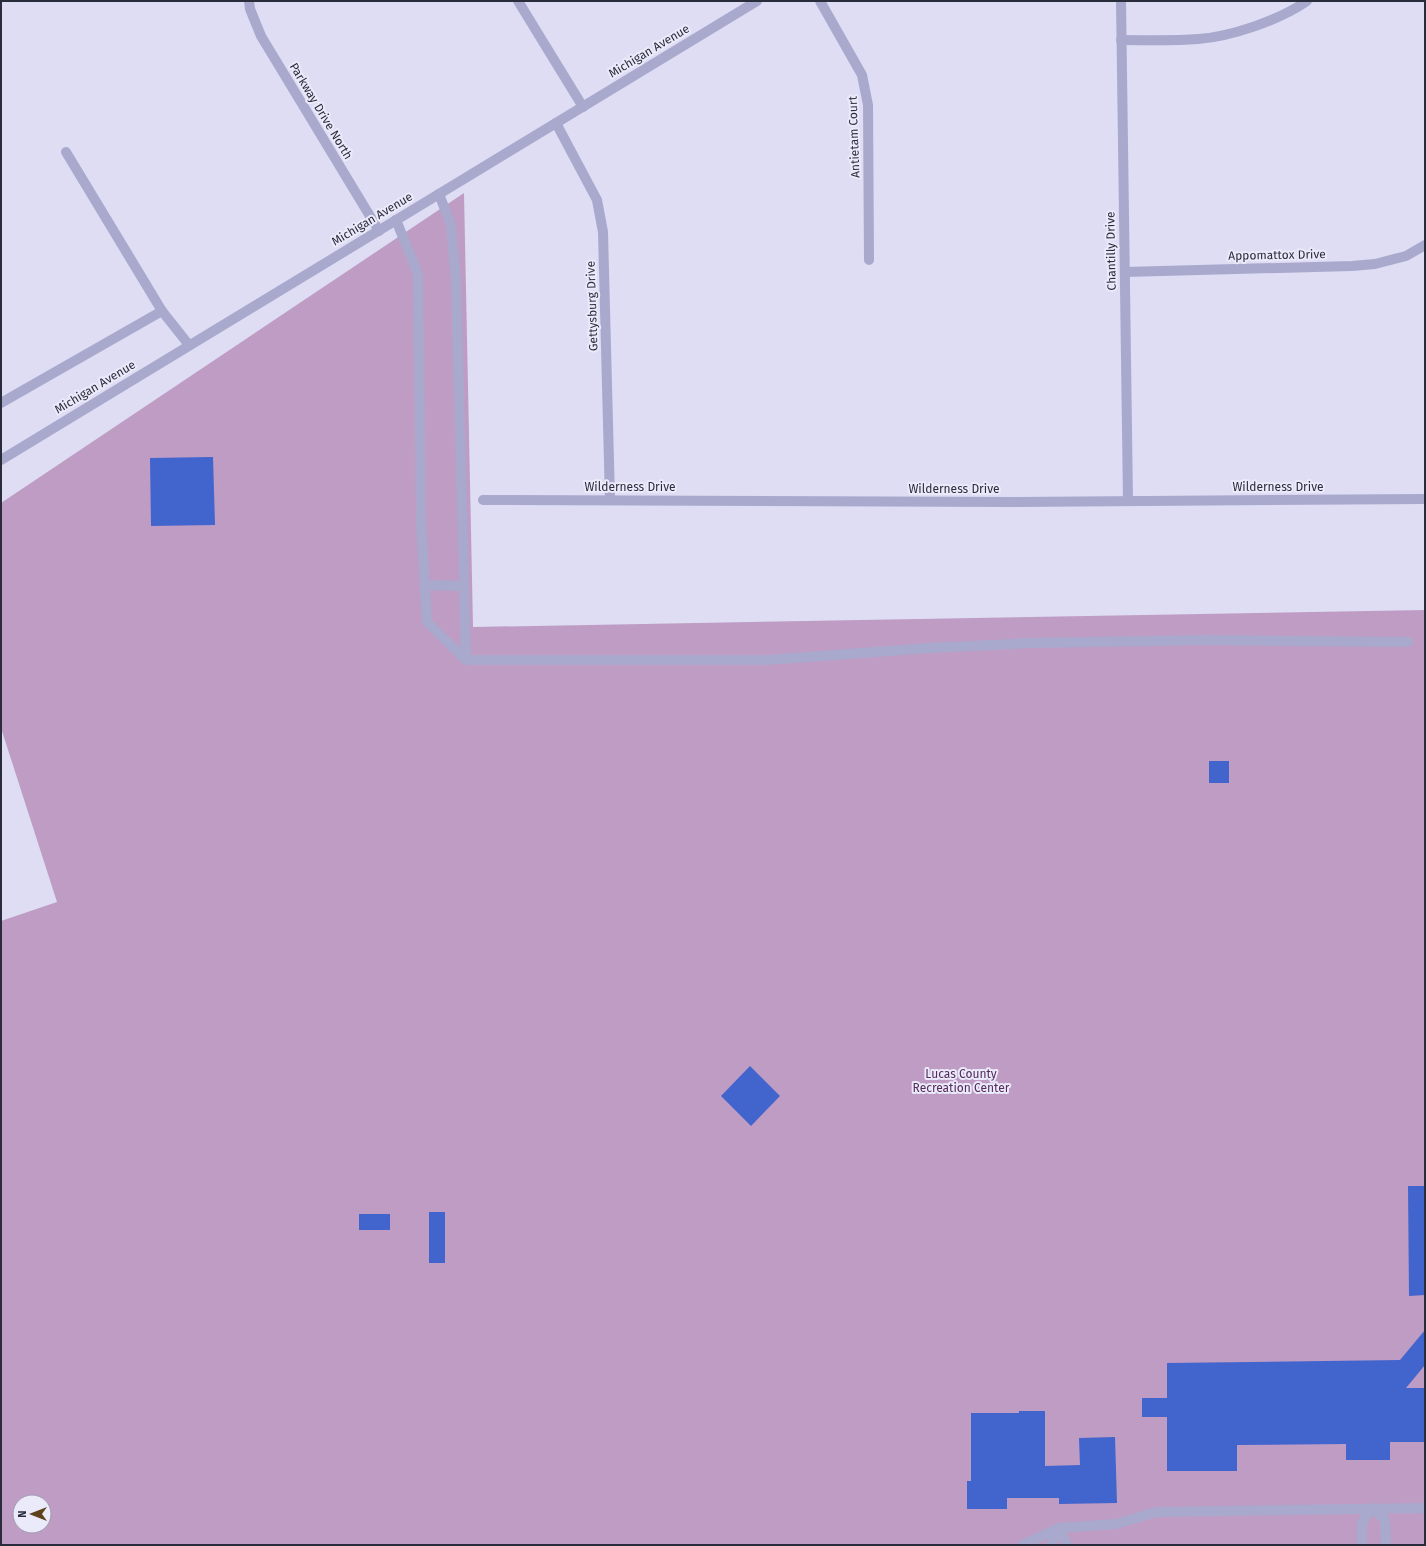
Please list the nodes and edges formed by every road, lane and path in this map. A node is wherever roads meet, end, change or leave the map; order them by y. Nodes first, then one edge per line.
1 (249, 1) edge
2 (518, 1) edge
3 (757, 1) edge
4 (820, 1) edge
5 (1121, 1) edge
6 (1307, 1) edge
7 (1121, 40) junction
8 (583, 107) junction
9 (556, 123) junction
10 (66, 152) dead end
11 (439, 194) junction
12 (396, 220) junction
13 (378, 231) junction
14 (1425, 245) edge
15 (869, 260) dead end
16 (1125, 272) junction
17 (162, 311) junction
18 (189, 345) junction
19 (1, 403) edge
20 (1, 460) edge
21 (1425, 499) edge
22 (483, 500) dead end
23 (610, 500) junction
24 (1128, 501) junction
25 (425, 585) junction
26 (463, 586) junction
27 (1408, 642) dead end
28 (466, 660) junction
29 (1371, 1508) junction
30 (1425, 1508) edge
31 (1059, 1528) junction
32 (1023, 1545) edge
33 (1051, 1545) edge
34 (1067, 1545) edge
35 (1362, 1545) edge
36 (1386, 1545) edge

1 - 13 street, Parkway Drive North
2 - 8 street
3 - 8 street, Michigan Avenue
4 - 15 street, Antietam Court
5 - 7 street, Chantilly Drive
6 - 7 street
7 - 16 street, Chantilly Drive
8 - 9 street, Michigan Avenue
9 - 11 street, Michigan Avenue
9 - 23 street, Gettysburg Drive
10 - 17 street
11 - 12 street, Michigan Avenue
11 - 26 street
12 - 13 street, Michigan Avenue
12 - 25 street
13 - 18 street, Michigan Avenue
14 - 16 street, Appomattox Drive
16 - 24 street, Chantilly Drive
17 - 18 street
17 - 19 street
18 - 20 street, Michigan Avenue
21 - 24 street, Wilderness Drive
22 - 23 street, Wilderness Drive
23 - 24 street, Wilderness Drive
25 - 26 street
25 - 28 street
26 - 28 street
27 - 28 street
29 - 30 street
29 - 31 street
29 - 35 street
29 - 36 street
31 - 32 street
31 - 33 street
31 - 34 street

